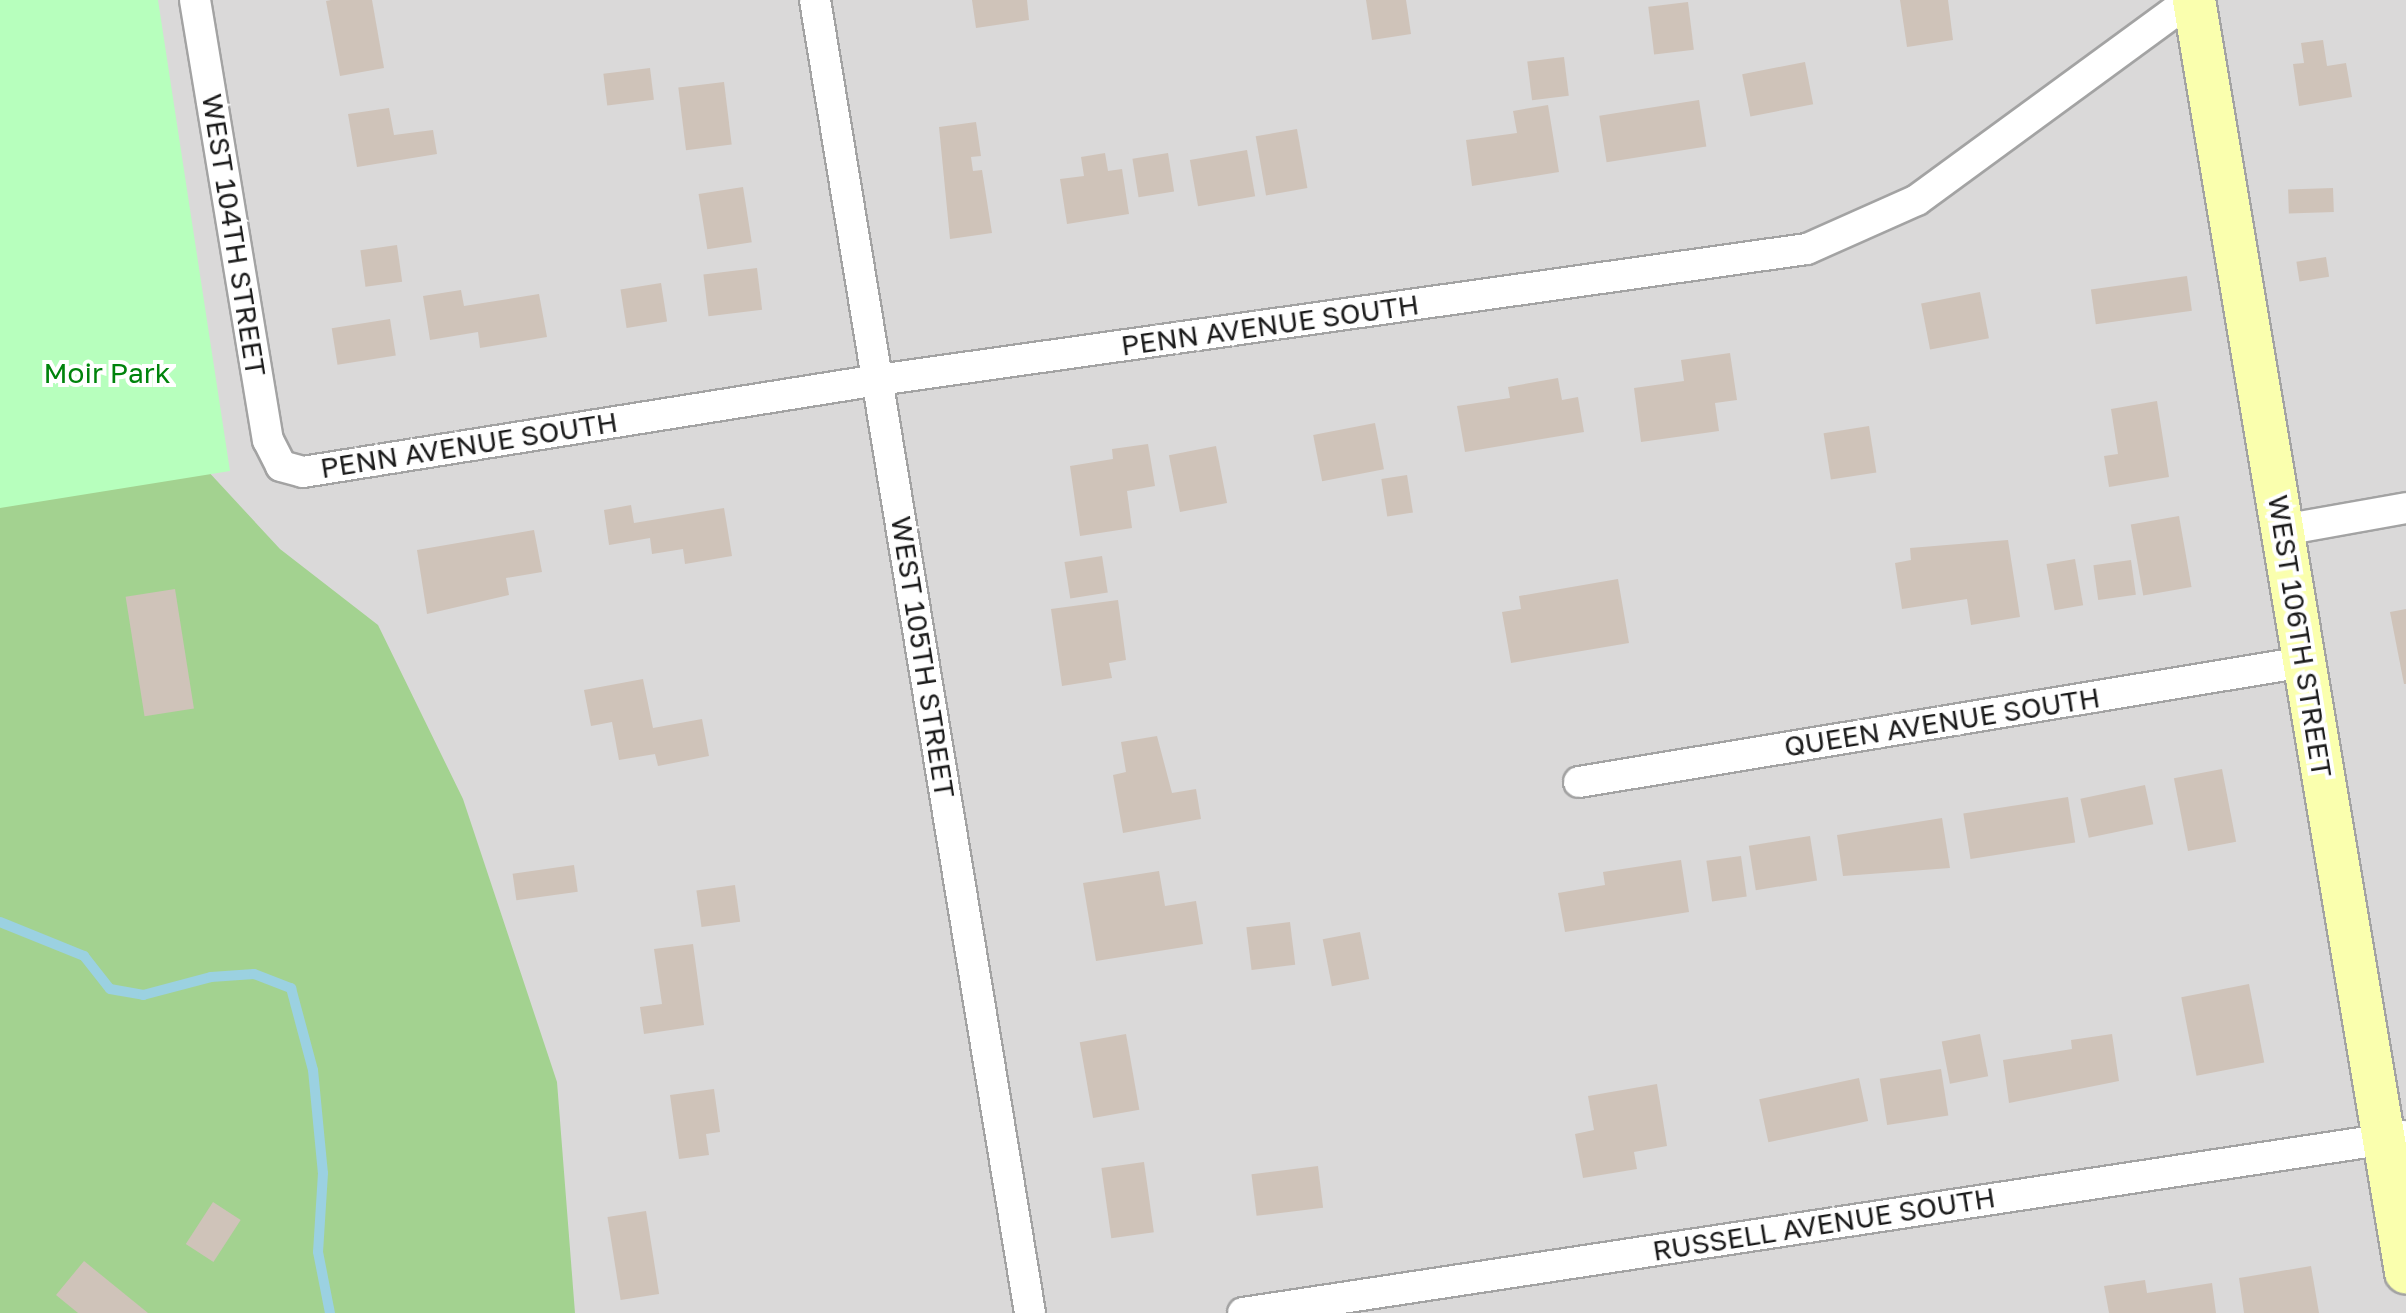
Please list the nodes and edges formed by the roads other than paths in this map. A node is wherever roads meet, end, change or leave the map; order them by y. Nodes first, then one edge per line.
1 (196, 0) edge
2 (816, 0) edge
3 (2192, 0) edge
4 (878, 380) junction
5 (281, 466) joint
6 (2406, 508) edge
7 (2283, 530) junction
8 (2304, 662) junction
9 (1579, 782) dead end
10 (2395, 1138) edge
11 (2406, 1272) edge
12 (1030, 1313) edge
13 (1243, 1313) edge

1 - 5 street, WEST 104TH STREET
2 - 4 street, WEST 105TH STREET
3 - 4 street, PENN AVENUE SOUTH
3 - 7 street, WEST 106TH STREET
4 - 5 street, PENN AVENUE SOUTH
4 - 12 street, WEST 105TH STREET
6 - 7 street
7 - 8 street, WEST 106TH STREET
8 - 9 street, QUEEN AVENUE SOUTH
8 - 10 street, WEST 106TH STREET
10 - 11 street, WEST 106TH STREET
10 - 13 street, RUSSELL AVENUE SOUTH

